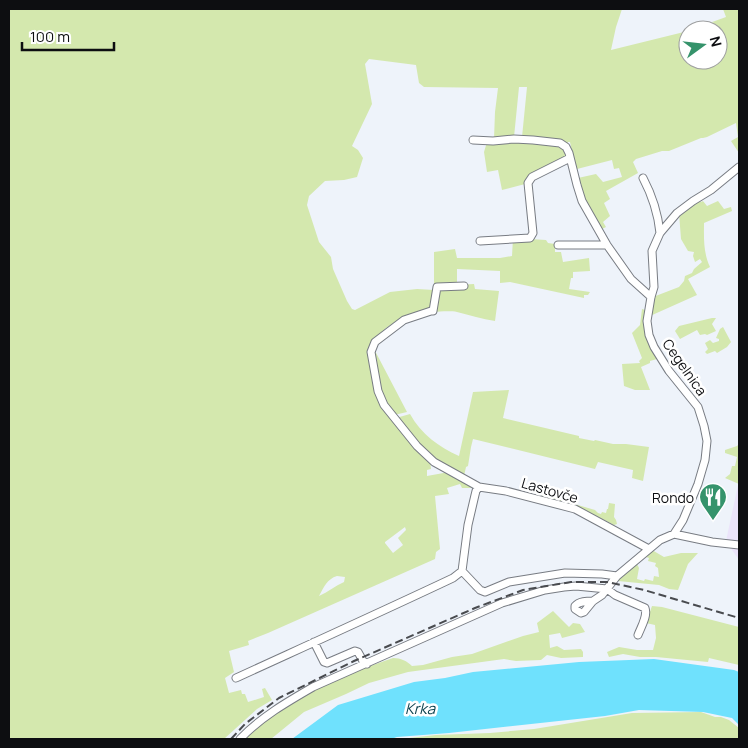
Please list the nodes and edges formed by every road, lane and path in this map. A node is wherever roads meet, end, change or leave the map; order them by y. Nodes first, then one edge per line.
1 (473, 140) dead end
2 (570, 158) junction
3 (739, 167) edge
4 (643, 178) dead end
5 (660, 234) junction
6 (480, 241) dead end
7 (558, 245) dead end
8 (607, 245) junction
9 (464, 286) dead end
10 (651, 297) junction
11 (479, 488) junction
12 (674, 534) junction
13 (739, 544) edge
14 (649, 549) junction
15 (462, 571) junction
16 (617, 576) junction
17 (607, 588) junction
18 (593, 601) dead end
19 (638, 635) dead end
20 (314, 642) junction
21 (366, 664) junction
22 (236, 678) dead end
23 (240, 739) edge

1 - 2 street
2 - 6 street
2 - 8 street
3 - 5 street, Cegelnica
4 - 5 street
5 - 10 street, Cegelnica
7 - 8 street
8 - 10 street
9 - 11 street
10 - 12 street, Cegelnica
11 - 14 street, Lastovče
11 - 15 street
12 - 13 street
12 - 14 street
14 - 16 street
15 - 16 street
15 - 20 street
16 - 17 street
17 - 18 street
17 - 19 street
17 - 21 street
20 - 21 street
20 - 22 street
21 - 23 street

